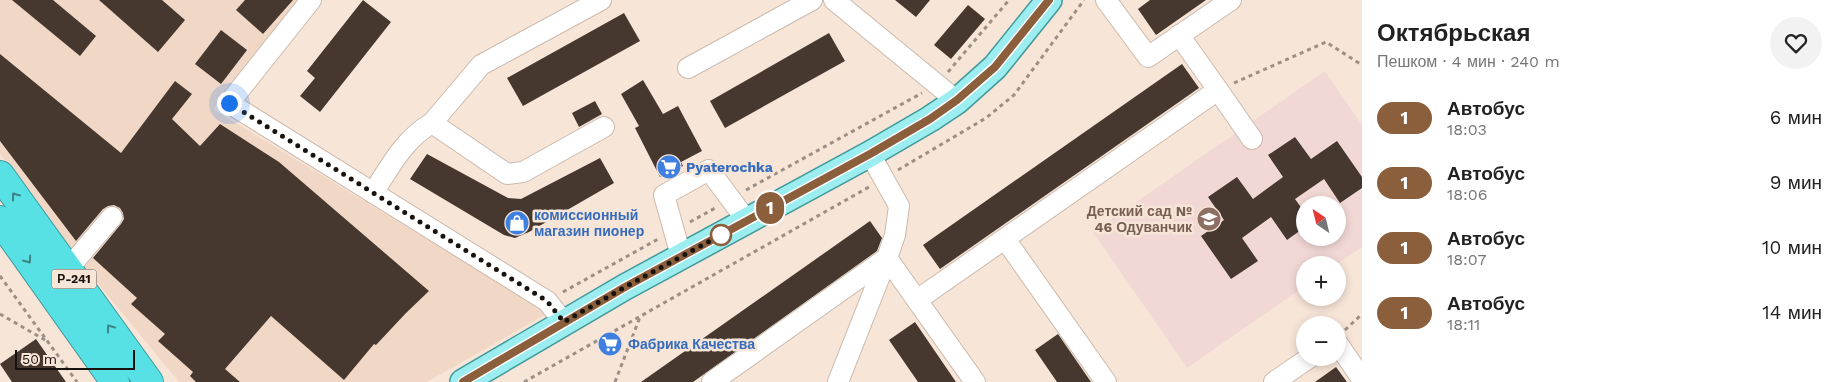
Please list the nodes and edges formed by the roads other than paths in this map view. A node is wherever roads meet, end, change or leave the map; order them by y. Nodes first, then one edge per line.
1 (311, 0) edge
2 (601, 0) edge
3 (812, 0) edge
4 (834, 0) edge
5 (1049, 0) edge
6 (1106, 0) edge
7 (1231, 0) edge
8 (1179, 35) junction
9 (688, 68) dead end
10 (1218, 90) junction
11 (957, 100) junction
12 (432, 123) junction
13 (604, 127) dead end
14 (1252, 139) dead end
15 (870, 154) junction
16 (0, 175) edge
17 (374, 193) junction
18 (112, 217) dead end
19 (0, 220) edge
20 (747, 221) junction
21 (1005, 239) junction
22 (681, 256) junction
23 (888, 258) junction
24 (68, 269) junction
25 (917, 300) junction
26 (564, 322) junction
27 (1346, 348) edge
28 (1297, 366) edge
29 (1362, 379) edge
30 (115, 382) edge
31 (149, 382) edge
32 (463, 382) edge
33 (712, 382) edge
34 (838, 382) edge
35 (975, 382) edge
36 (1106, 382) edge
37 (1274, 382) edge

1 - 17 street
2 - 12 street
3 - 9 street
4 - 11 street
5 - 11 main road
6 - 8 street
7 - 8 street
8 - 10 street
10 - 14 street
10 - 21 street
11 - 15 main road
12 - 13 street
12 - 17 street
15 - 20 main road
15 - 23 street
24 -> 16 highway, Р-241
17 - 26 street
18 - 24 street
19 -> 30 highway, Р-241
20 - 22 main road
20 - 22 street
21 - 25 street
21 - 36 street
22 - 26 main road
23 - 25 street
23 - 33 street
23 - 34 street
31 -> 24 highway, Р-241
25 - 35 street
26 - 32 main road
27 - 29 street
28 - 37 street

